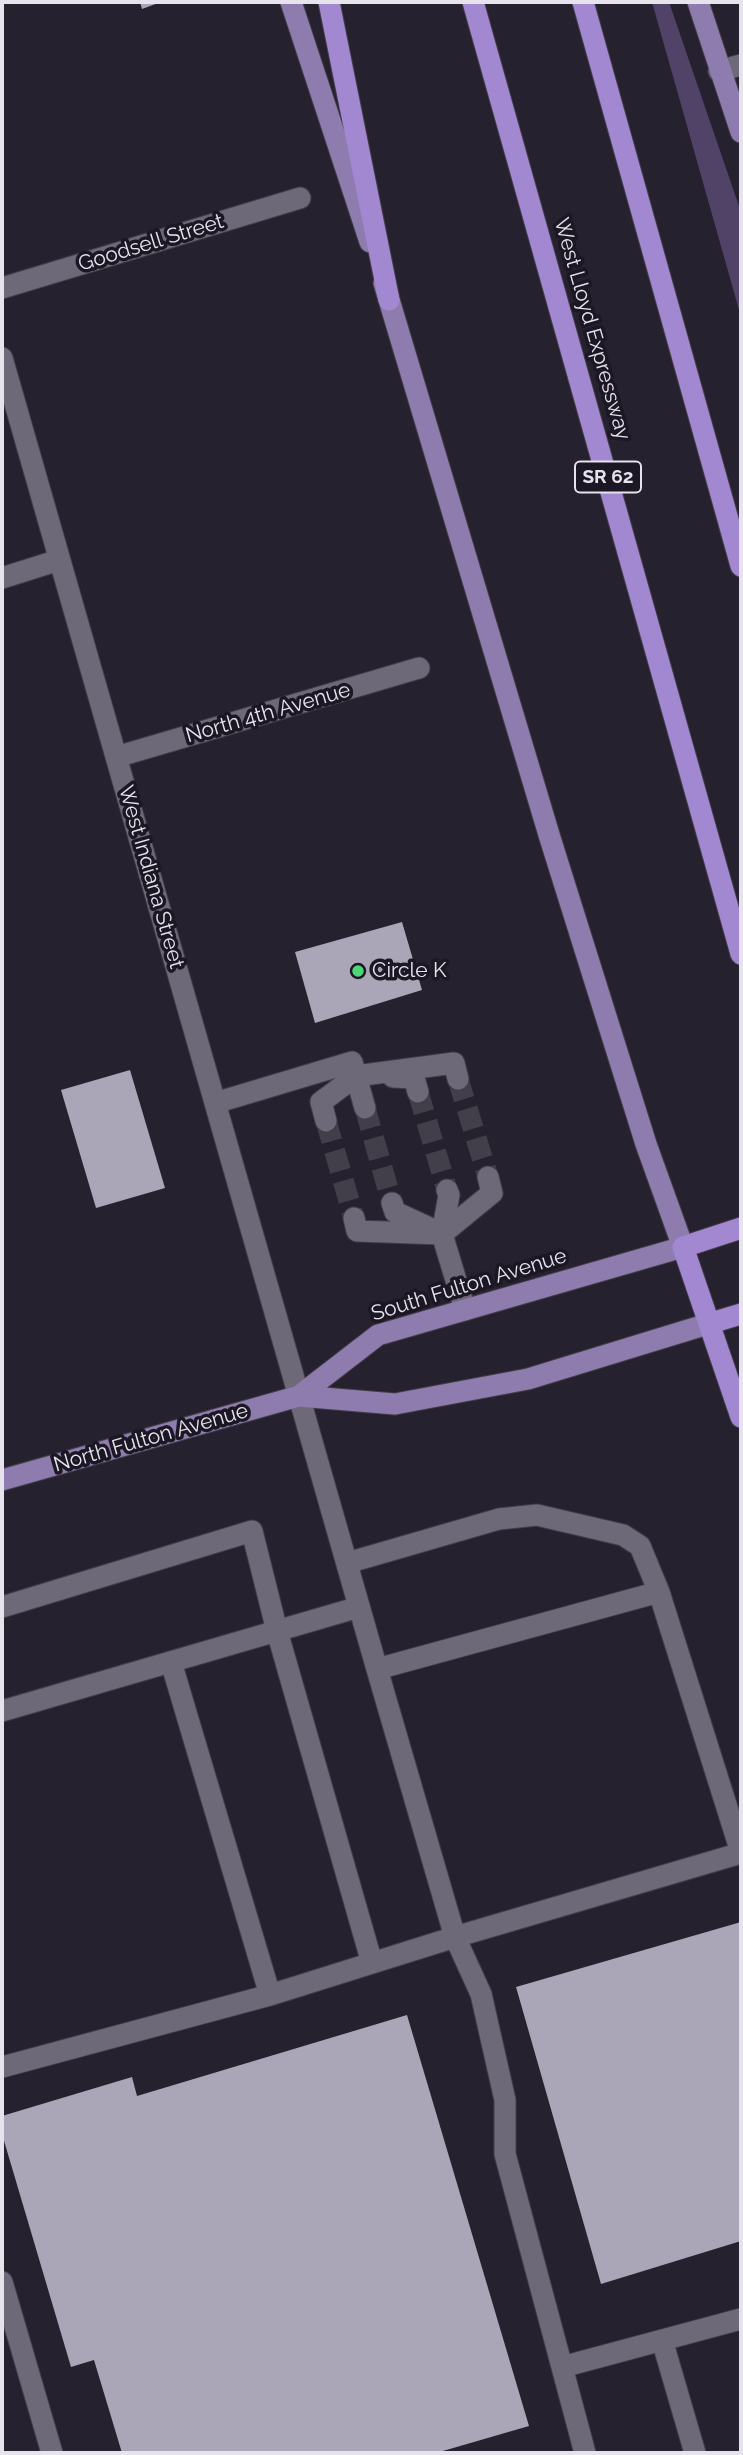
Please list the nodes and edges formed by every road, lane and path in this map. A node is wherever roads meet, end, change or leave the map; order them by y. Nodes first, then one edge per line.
1 (291, 2) edge
2 (329, 2) edge
3 (473, 2) edge
4 (583, 2) edge
5 (698, 2) edge
6 (741, 65) edge
7 (719, 71) junction
8 (741, 132) edge
9 (300, 198) dead end
10 (2, 288) edge
11 (389, 300) junction
12 (2, 358) edge
13 (59, 560) junction
14 (741, 566) edge
15 (2, 578) edge
16 (419, 668) dead end
17 (116, 757) junction
18 (741, 954) edge
19 (356, 1076) junction
20 (458, 1079) tunnel mouth
21 (418, 1092) tunnel mouth
22 (215, 1103) junction
23 (365, 1108) tunnel mouth
24 (326, 1121) tunnel mouth
25 (488, 1177) tunnel mouth
26 (447, 1190) tunnel mouth
27 (392, 1203) tunnel mouth
28 (354, 1218) dead end
29 (741, 1228) edge
30 (442, 1234) junction
31 (683, 1247) junction
32 (465, 1310) junction
33 (741, 1314) edge
34 (711, 1323) junction
35 (299, 1396) junction
36 (741, 1417) edge
37 (2, 1480) edge
38 (347, 1563) junction
39 (659, 1592) junction
40 (2, 1607) edge
41 (359, 1607) junction
42 (277, 1631) junction
43 (171, 1662) junction
44 (377, 1669) junction
45 (2, 1711) edge
46 (741, 1853) edge
47 (455, 1937) junction
48 (372, 1963) junction
49 (270, 1995) junction
50 (2, 2067) edge
51 (2, 2282) edge
52 (741, 2319) edge
53 (662, 2340) junction
54 (562, 2367) junction
55 (52, 2453) edge
56 (585, 2453) edge
57 (695, 2453) edge

1 - 11 main road
2 - 11 highway
3 - 18 highway, West Lloyd Expressway / SR 62
4 - 14 highway
5 - 7 main road
6 - 7 street
7 - 8 main road
9 - 10 street, Goodsell Street
11 - 31 main road
12 - 13 street, West Indiana Street
13 - 15 street
13 - 17 street, West Indiana Street
16 - 17 street, North 4th Avenue
17 - 22 street, West Indiana Street
19 - 20 street
19 - 21 street
19 - 22 street
19 - 23 street
19 - 24 street
22 - 35 street, West Indiana Street
25 - 30 street
26 - 30 street
27 - 30 street
28 - 30 street
29 - 31 highway, South Fulton Avenue
30 - 32 street
31 - 32 main road, South Fulton Avenue
31 - 34 highway
32 - 35 main road, South Fulton Avenue
33 - 34 highway
34 - 35 main road
34 - 36 highway
35 - 37 main road, North Fulton Avenue
35 - 38 street, West Indiana Street
38 - 39 street
38 - 41 street, West Indiana Street
39 - 44 street
39 - 46 street
40 - 42 street
41 - 42 street
41 - 44 street, West Indiana Street
42 - 43 street
42 - 48 street
43 - 45 street
43 - 49 street
44 - 47 street, West Indiana Street
46 - 47 street
47 - 48 street
47 - 54 street, West Indiana Street
48 - 49 street
49 - 50 street
51 - 55 street
52 - 53 street
53 - 54 street
53 - 57 street
54 - 56 street, West Indiana Street

